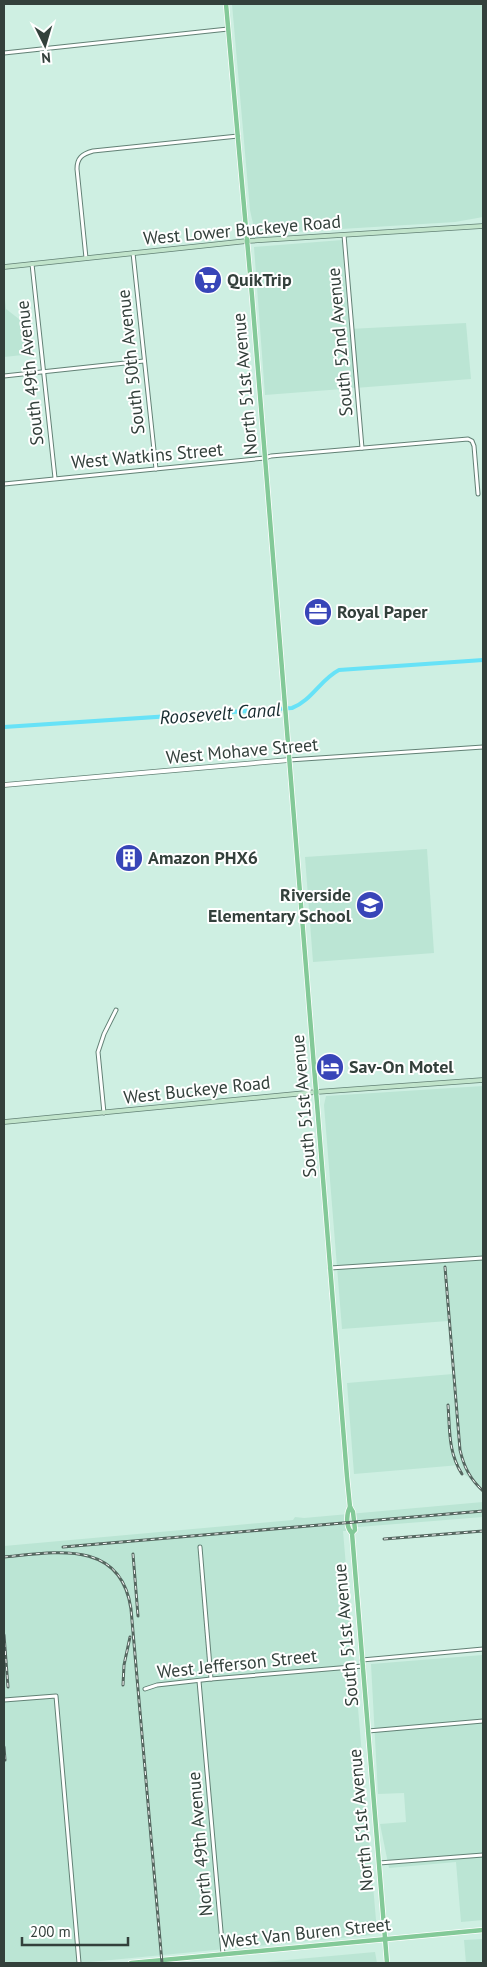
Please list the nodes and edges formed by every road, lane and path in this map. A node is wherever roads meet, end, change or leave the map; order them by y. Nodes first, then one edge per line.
1 (226, 4) edge
2 (228, 29) junction
3 (4, 53) edge
4 (238, 136) junction
5 (483, 226) edge
6 (344, 234) junction
7 (247, 241) junction
8 (133, 253) junction
9 (86, 258) junction
10 (32, 264) junction
11 (4, 267) edge
12 (144, 361) junction
13 (44, 372) junction
14 (4, 376) edge
15 (362, 448) junction
16 (265, 458) junction
17 (156, 469) junction
18 (55, 478) junction
19 (4, 484) edge
20 (478, 494) dead end
21 (284, 703) joint
22 (483, 747) edge
23 (290, 760) junction
24 (4, 785) edge
25 (116, 1010) dead end
26 (483, 1080) edge
27 (316, 1092) junction
28 (104, 1113) junction
29 (4, 1122) edge
30 (483, 1258) edge
31 (330, 1268) junction
32 (200, 1547) dead end
33 (483, 1649) edge
34 (362, 1660) junction
35 (362, 1666) junction
36 (212, 1679) junction
37 (199, 1681) junction
38 (145, 1688) dead end
39 (4, 1700) edge
40 (483, 1721) edge
41 (368, 1733) junction
42 (483, 1855) edge
43 (379, 1863) junction
44 (483, 1930) edge
45 (385, 1939) junction
46 (223, 1955) junction
47 (79, 1963) edge
48 (131, 1963) edge
49 (387, 1963) edge

1 - 2 main road, North 51st Avenue
2 - 3 street
2 - 4 main road, North 51st Avenue
4 - 7 main road, North 51st Avenue
4 - 9 street
5 - 6 main road, West Lower Buckeye Road
6 - 7 main road, West Lower Buckeye Road
6 - 15 street, South 52nd Avenue
7 - 8 main road, West Lower Buckeye Road
7 - 16 main road, North 51st Avenue
8 - 9 main road, West Lower Buckeye Road
8 - 12 street, South 50th Avenue
9 - 10 main road, West Lower Buckeye Road
10 - 11 main road, West Lower Buckeye Road
10 - 13 street, South 49th Avenue
12 - 13 street
12 - 17 street, South 50th Avenue
13 - 14 street
13 - 18 street, South 49th Avenue
15 - 16 street, West Watkins Street
15 - 20 street, West Watkins Street
16 - 17 street, West Watkins Street
16 - 21 main road, North 51st Avenue
17 - 18 street, West Watkins Street
18 - 19 street, West Watkins Street
21 - 23 main road, South 51st Avenue
22 - 23 street, West Mohave Street
23 - 24 street, West Mohave Street
23 - 27 main road, South 51st Avenue
25 - 28 street
26 - 27 main road, West Buckeye Road
27 - 28 main road, West Buckeye Road
27 - 31 main road, South 51st Avenue
28 - 29 main road, West Buckeye Road
30 - 31 street
31 - 34 main road, South 51st Avenue
32 - 36 street
33 - 34 street
34 - 35 main road, South 51st Avenue
35 - 36 street, West Jefferson Street
35 - 41 main road, South 51st Avenue
36 - 37 street, West Jefferson Street
37 - 38 street, West Jefferson Street
37 - 46 street, North 49th Avenue
39 - 47 street
40 - 41 street
41 - 43 main road, North 51st Avenue
42 - 43 street
43 - 45 main road, North 51st Avenue
44 - 45 main road, West Van Buren Street
45 - 46 main road, West Van Buren Street
45 - 49 main road, North 51st Avenue
46 - 48 main road, West Van Buren Street

